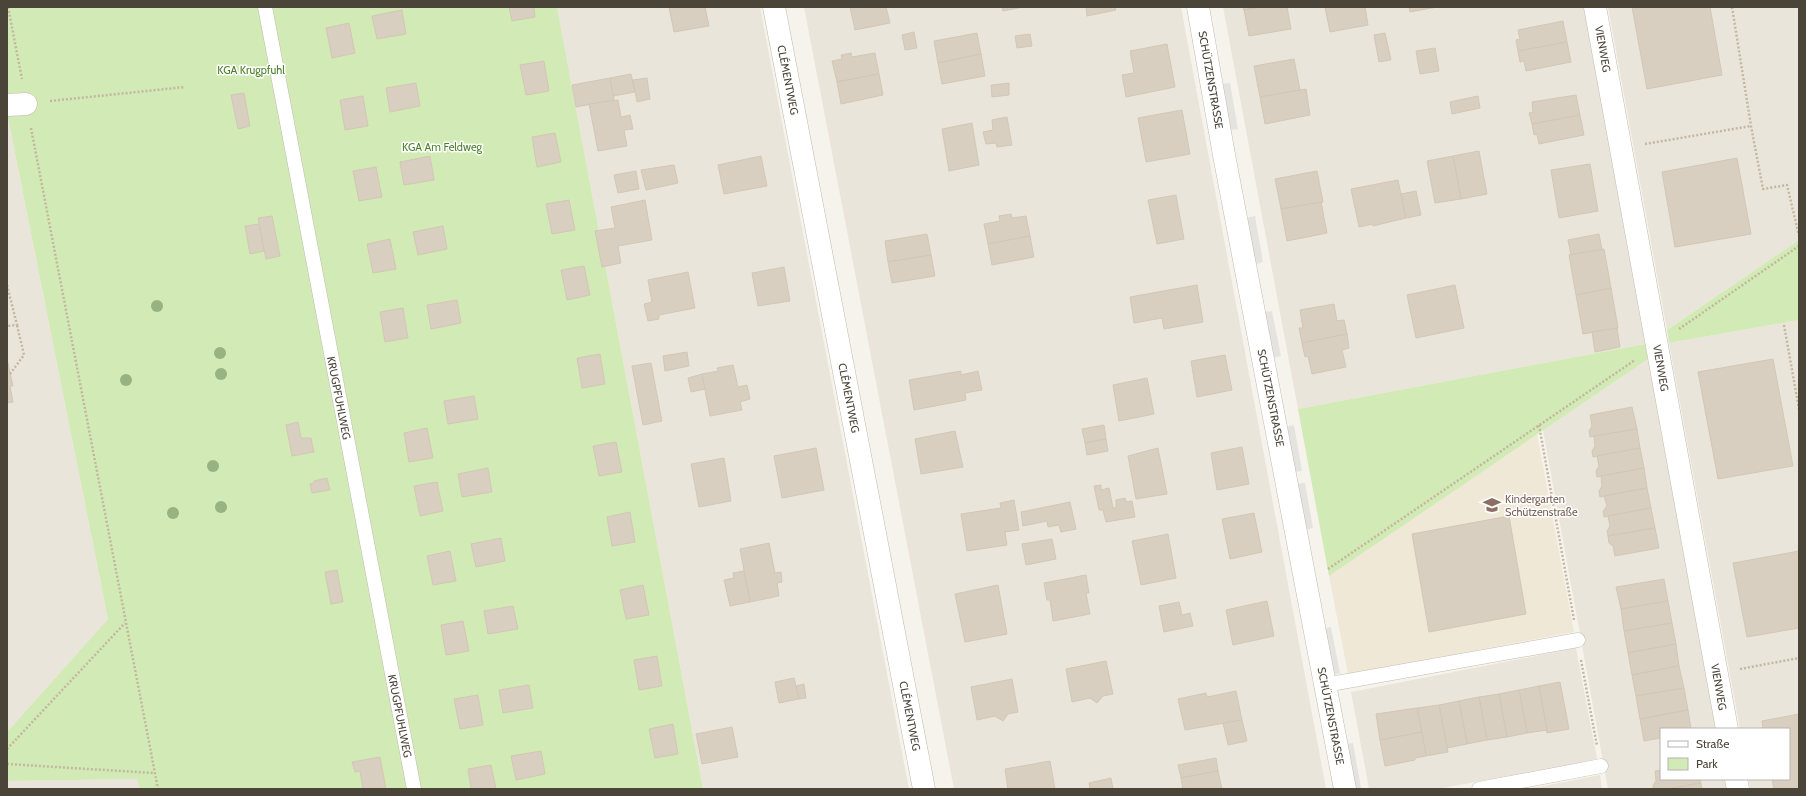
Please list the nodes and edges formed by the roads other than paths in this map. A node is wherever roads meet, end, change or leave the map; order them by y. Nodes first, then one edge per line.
1 (265, 7) edge
2 (774, 7) edge
3 (1198, 7) edge
4 (1595, 7) edge
5 (1578, 640) road end
6 (1325, 685) junction
7 (1727, 728) edge
8 (1601, 766) road end
9 (414, 789) edge
10 (924, 789) edge
11 (1345, 789) edge
12 (1478, 789) edge

1 - 9 lane, KRUGPFUHLWEG
2 - 10 street, CLÉMENTWEG
3 - 6 street, SCHÜTZENSTRASSE
4 - 7 street, VIENWEG
5 - 6 lane
6 - 11 street, SCHÜTZENSTRASSE
8 - 12 lane

